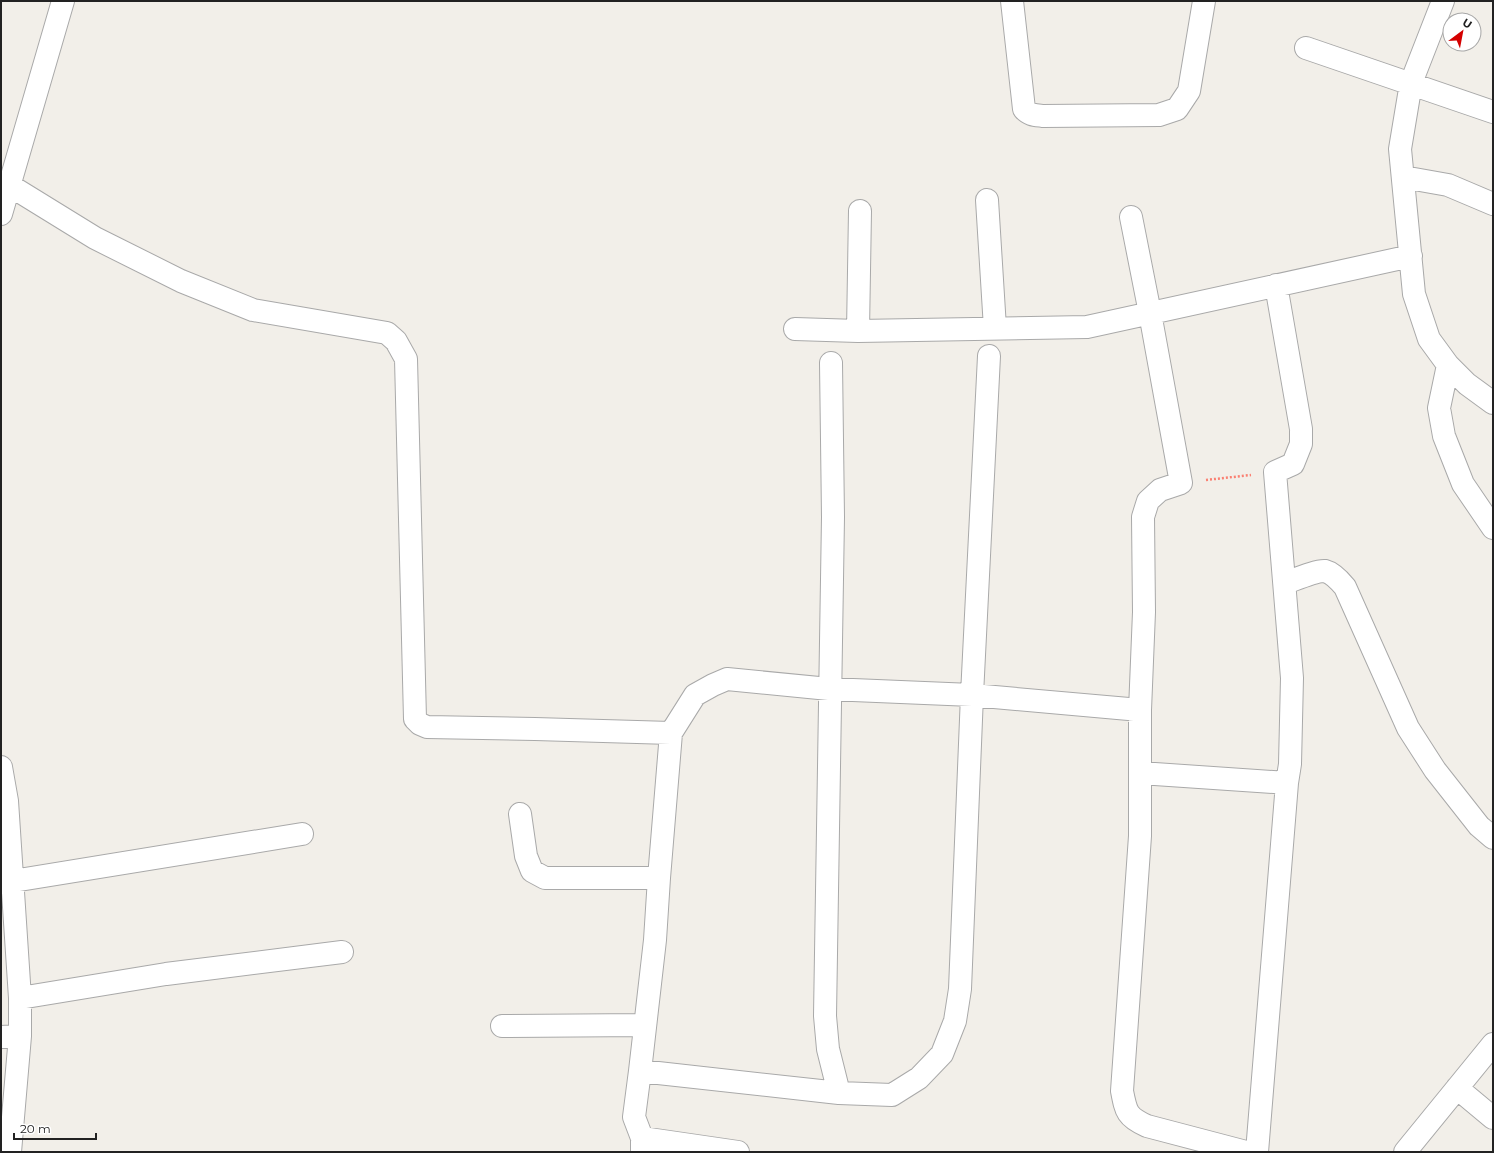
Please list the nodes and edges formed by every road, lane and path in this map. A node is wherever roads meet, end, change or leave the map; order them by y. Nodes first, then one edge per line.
1 (63, 1) edge
2 (1012, 1) edge
3 (1204, 1) edge
4 (1443, 1) edge
5 (1306, 48) dead end
6 (1411, 83) junction
7 (1493, 112) edge
8 (1403, 176) junction
9 (9, 185) junction
10 (987, 200) dead end
11 (1493, 204) edge
12 (860, 211) dead end
13 (1, 214) edge
14 (1131, 217) dead end
15 (1411, 256) junction
16 (1276, 285) junction
17 (1150, 313) junction
18 (995, 328) junction
19 (795, 329) dead end
20 (858, 331) junction
21 (989, 356) dead end
22 (831, 363) dead end
23 (1448, 365) junction
24 (1493, 403) edge
25 (1275, 472) junction
26 (1181, 483) junction
27 (1493, 528) edge
28 (1285, 583) junction
29 (829, 689) junction
30 (972, 695) junction
31 (1140, 710) junction
32 (671, 733) junction
33 (1, 767) edge
34 (1140, 773) junction
35 (1287, 783) junction
36 (520, 814) dead end
37 (302, 834) dead end
38 (1493, 838) edge
39 (659, 878) junction
40 (6, 882) edge
41 (342, 952) dead end
42 (20, 998) junction
43 (502, 1026) dead end
44 (645, 1026) junction
45 (11, 1037) edge
46 (1493, 1044) edge
47 (640, 1071) junction
48 (1457, 1088) junction
49 (839, 1093) junction
50 (1493, 1118) edge
51 (642, 1145) edge
52 (10, 1152) edge
53 (738, 1152) edge
54 (1246, 1152) edge
55 (1257, 1152) edge
56 (1406, 1152) edge

1 - 9 street
2 - 3 street
4 - 6 street
5 - 6 street
6 - 7 street
6 - 8 street
8 - 11 street
8 - 15 street
9 - 13 street
9 - 32 street
10 - 18 street
12 - 20 street
14 - 17 street
15 - 16 street
15 - 23 street
16 - 17 street
16 - 25 street
17 - 18 street
17 - 26 street
18 - 20 street
19 - 20 street
21 - 30 street
22 - 29 street
23 - 24 street
23 - 27 street
25 - 26 path
25 - 28 street
26 - 31 street
28 - 35 street
28 - 38 street
29 - 30 street
29 - 32 street
29 - 49 street
30 - 31 street
30 - 49 street
31 - 34 street
32 - 39 street
33 - 40 street
34 - 35 street
34 - 54 street
35 - 55 street
36 - 39 street
37 - 40 street
39 - 44 street
40 - 42 street
41 - 42 street
42 - 45 street
43 - 44 street
44 - 47 street
45 - 52 street
46 - 48 street
47 - 49 street
47 - 51 street
48 - 50 street
48 - 56 street
51 - 53 street

